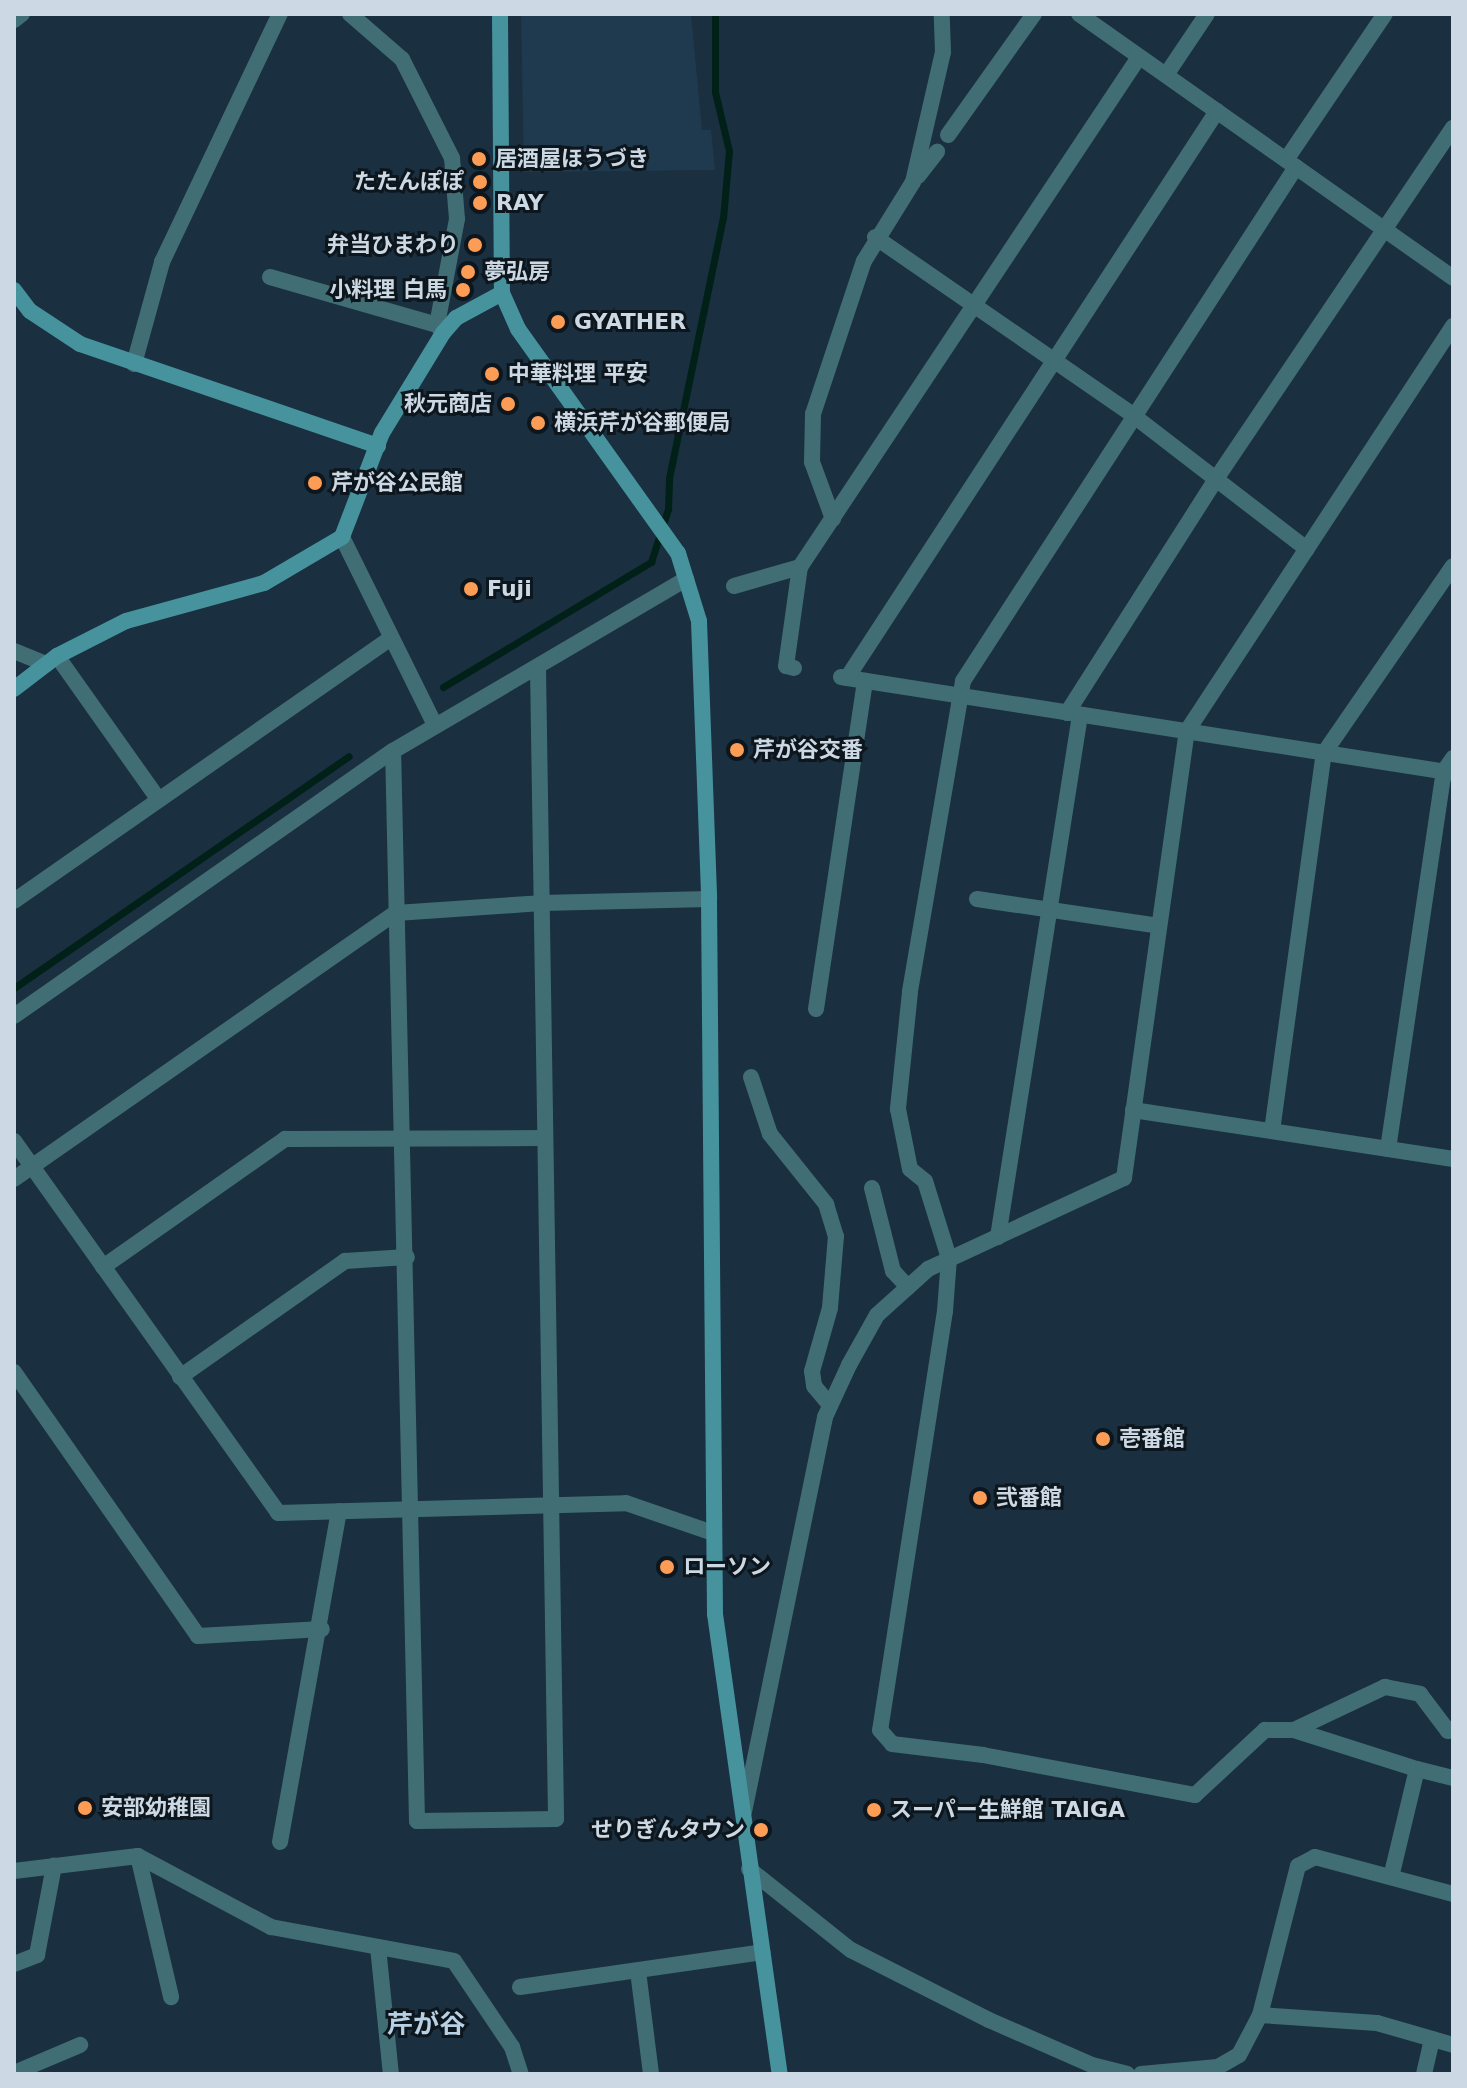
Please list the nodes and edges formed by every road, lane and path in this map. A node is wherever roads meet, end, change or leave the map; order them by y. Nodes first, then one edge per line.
1 (22, 14) edge
2 (280, 14) edge
3 (350, 14) edge
4 (500, 14) edge
5 (942, 14) edge
6 (1034, 14) edge
7 (1079, 14) edge
8 (1207, 14) edge
9 (1385, 14) edge
10 (14, 20) edge
11 (1139, 57) junction
12 (1166, 75) junction
13 (1217, 111) junction
14 (1453, 127) edge
15 (948, 135) dead end
16 (937, 152) dead end
17 (1291, 164) junction
18 (913, 182) junction
19 (1385, 230) junction
20 (875, 237) junction
21 (270, 277) dead end
22 (1453, 278) edge
23 (14, 290) edge
24 (502, 293) junction
25 (974, 306) junction
26 (1453, 326) edge
27 (440, 329) junction
28 (1054, 361) junction
29 (134, 364) junction
30 (1134, 416) junction
31 (378, 446) junction
32 (1216, 479) junction
33 (833, 519) junction
34 (342, 537) junction
35 (1307, 549) junction
36 (1453, 566) edge
37 (800, 567) junction
38 (686, 579) junction
39 (734, 586) dead end
40 (390, 639) junction
41 (14, 651) edge
42 (52, 660) junction
43 (794, 668) dead end
44 (538, 669) junction
45 (865, 681) junction
46 (14, 689) edge
47 (958, 697) junction
48 (1074, 714) junction
49 (435, 725) junction
50 (1187, 731) junction
51 (393, 751) junction
52 (1324, 753) junction
53 (1450, 767) edge
54 (159, 800) junction
55 (709, 899) junction
56 (977, 899) dead end
57 (14, 901) edge
58 (541, 903) junction
59 (1049, 910) junction
60 (396, 913) junction
61 (1159, 926) junction
62 (816, 1009) dead end
63 (14, 1016) edge
64 (751, 1077) dead end
65 (1133, 1110) junction
66 (1272, 1131) junction
67 (544, 1138) junction
68 (406, 1140) junction
69 (14, 1141) edge
70 (1388, 1149) junction
71 (1453, 1159) edge
72 (32, 1167) junction
73 (14, 1179) edge
74 (872, 1188) dead end
75 (998, 1237) junction
76 (407, 1257) junction
77 (949, 1258) junction
78 (103, 1267) junction
79 (908, 1287) junction
80 (14, 1372) edge
81 (180, 1377) junction
82 (830, 1405) junction
83 (549, 1505) junction
84 (410, 1509) junction
85 (339, 1511) junction
86 (713, 1533) junction
87 (322, 1629) junction
88 (1453, 1729) edge
89 (1294, 1730) junction
90 (759, 1734) junction
91 (778, 1735) dead end
92 (1417, 1769) junction
93 (1453, 1778) edge
94 (742, 1826) junction
95 (280, 1842) dead end
96 (138, 1856) junction
97 (54, 1866) junction
98 (749, 1869) junction
99 (14, 1871) edge
100 (1391, 1877) junction
101 (1453, 1894) edge
102 (378, 1947) junction
103 (762, 1952) junction
104 (14, 1964) edge
105 (638, 1971) junction
106 (520, 1987) dead end
107 (171, 1997) dead end
108 (1260, 2015) junction
109 (1432, 2039) junction
110 (80, 2045) dead end
111 (1453, 2045) edge
112 (42, 2068) edge
113 (1094, 2070) edge
114 (14, 2073) edge
115 (391, 2074) edge
116 (521, 2074) edge
117 (651, 2074) edge
118 (780, 2074) edge
119 (1127, 2074) edge
120 (1141, 2074) edge
121 (1424, 2074) edge

1 - 10 street
2 - 29 street
3 - 27 street
4 - 24 street
5 - 18 street
6 - 15 street
7 - 11 street
8 - 12 street
9 - 17 street
11 - 12 street
11 - 25 street
12 - 13 street
13 - 17 street
13 - 28 street
14 - 19 street
16 - 18 street
17 - 19 street
17 - 30 street
18 - 20 street
19 - 22 street
19 - 32 street
20 - 25 street
20 - 33 street
21 - 27 street
23 - 29 street
24 - 27 street
24 - 38 street
25 - 28 street
25 - 33 street
26 - 35 street
27 - 31 street
28 - 30 street
28 - 45 street
29 - 31 street
30 - 32 street
30 - 47 street
31 - 34 street
32 - 35 street
32 - 48 street
33 - 37 street
34 - 40 street
34 - 42 street
35 - 50 street
36 - 52 street
37 - 39 street
37 - 43 street
38 - 44 street
38 - 55 street
40 - 49 street
40 - 54 street
41 - 42 street
42 - 46 street
42 - 54 street
44 - 49 street
44 - 58 street
45 - 47 street
45 - 62 street
47 - 48 street
47 - 77 street
48 - 50 street
48 - 59 street
49 - 51 street
50 - 52 street
50 - 61 street
51 - 60 street
51 - 63 street
52 - 53 street
52 - 66 street
53 - 70 street
54 - 57 street
55 - 58 street
55 - 86 street
56 - 59 street
58 - 60 street
58 - 67 street
59 - 61 street
59 - 75 street
60 - 68 street
60 - 72 street
61 - 65 street
64 - 82 street
65 - 66 street
65 - 75 street
66 - 70 street
67 - 68 street
67 - 83 street
68 - 76 street
68 - 78 street
69 - 72 street
70 - 71 street
72 - 73 street
72 - 78 street
74 - 79 street
75 - 77 street
76 - 81 street
76 - 84 street
77 - 79 street
77 - 89 street
78 - 81 street
79 - 82 street
80 - 87 street
81 - 85 street
82 - 90 street
83 - 84 street
83 - 84 street
83 - 86 street
84 - 85 street
85 - 87 street
86 - 94 street
87 - 95 street
88 - 89 street
89 - 92 street
90 - 91 street
90 - 94 street
92 - 93 street
92 - 100 street
94 - 98 street
96 - 97 street
96 - 102 street
96 - 107 street
97 - 99 street
97 - 104 street
98 - 103 street
98 - 113 street
100 - 101 street
100 - 108 street
102 - 115 street
102 - 116 street
103 - 105 street
103 - 118 street
105 - 106 street
105 - 117 street
108 - 109 street
108 - 120 street
109 - 111 street
109 - 121 street
110 - 112 street
112 - 114 street
113 - 119 street

